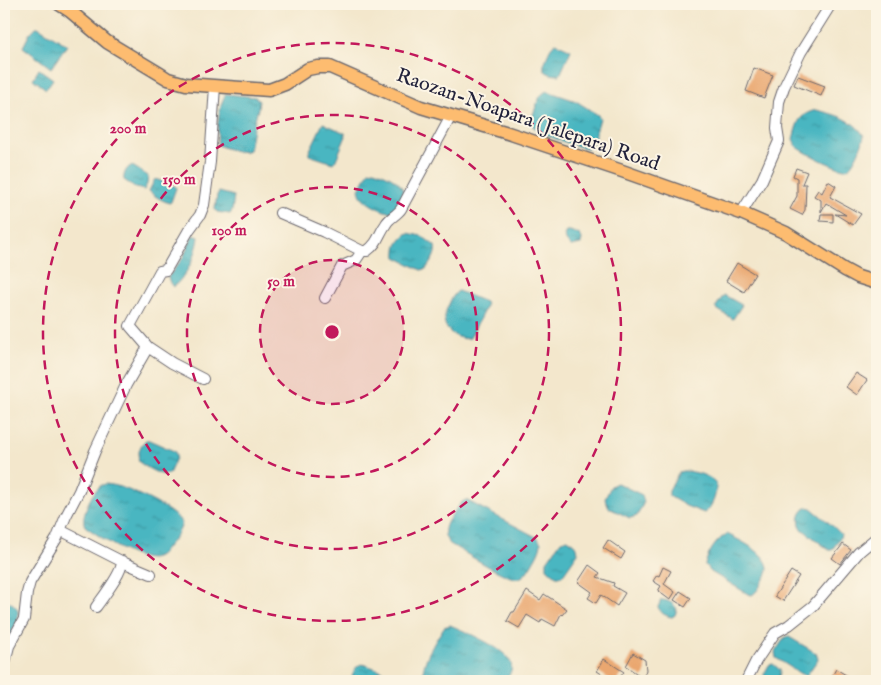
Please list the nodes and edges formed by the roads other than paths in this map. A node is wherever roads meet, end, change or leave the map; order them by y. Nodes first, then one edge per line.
1 (59, 4) edge
2 (831, 4) edge
3 (216, 86) junction
4 (451, 116) junction
5 (280, 213) dead end
6 (741, 213) junction
7 (362, 251) junction
8 (877, 283) edge
9 (325, 298) dead end
10 (148, 348) junction
11 (203, 379) dead end
12 (60, 530) junction
13 (877, 537) edge
14 (122, 561) junction
15 (151, 574) dead end
16 (96, 607) dead end
17 (4, 666) edge
18 (746, 681) edge

1 - 3 main road, Raozan-Noapara (Jalepara) Road
2 - 6 street
3 - 4 main road, Raozan-Noapara (Jalepara) Road
3 - 10 street
4 - 6 main road, Raozan-Noapara (Jalepara) Road
4 - 7 street
5 - 7 street
6 - 8 main road, Raozan-Noapara (Jalepara) Road
7 - 9 street
10 - 11 street
10 - 12 street
12 - 14 street
12 - 17 street
13 - 18 street
14 - 15 street
14 - 16 street

